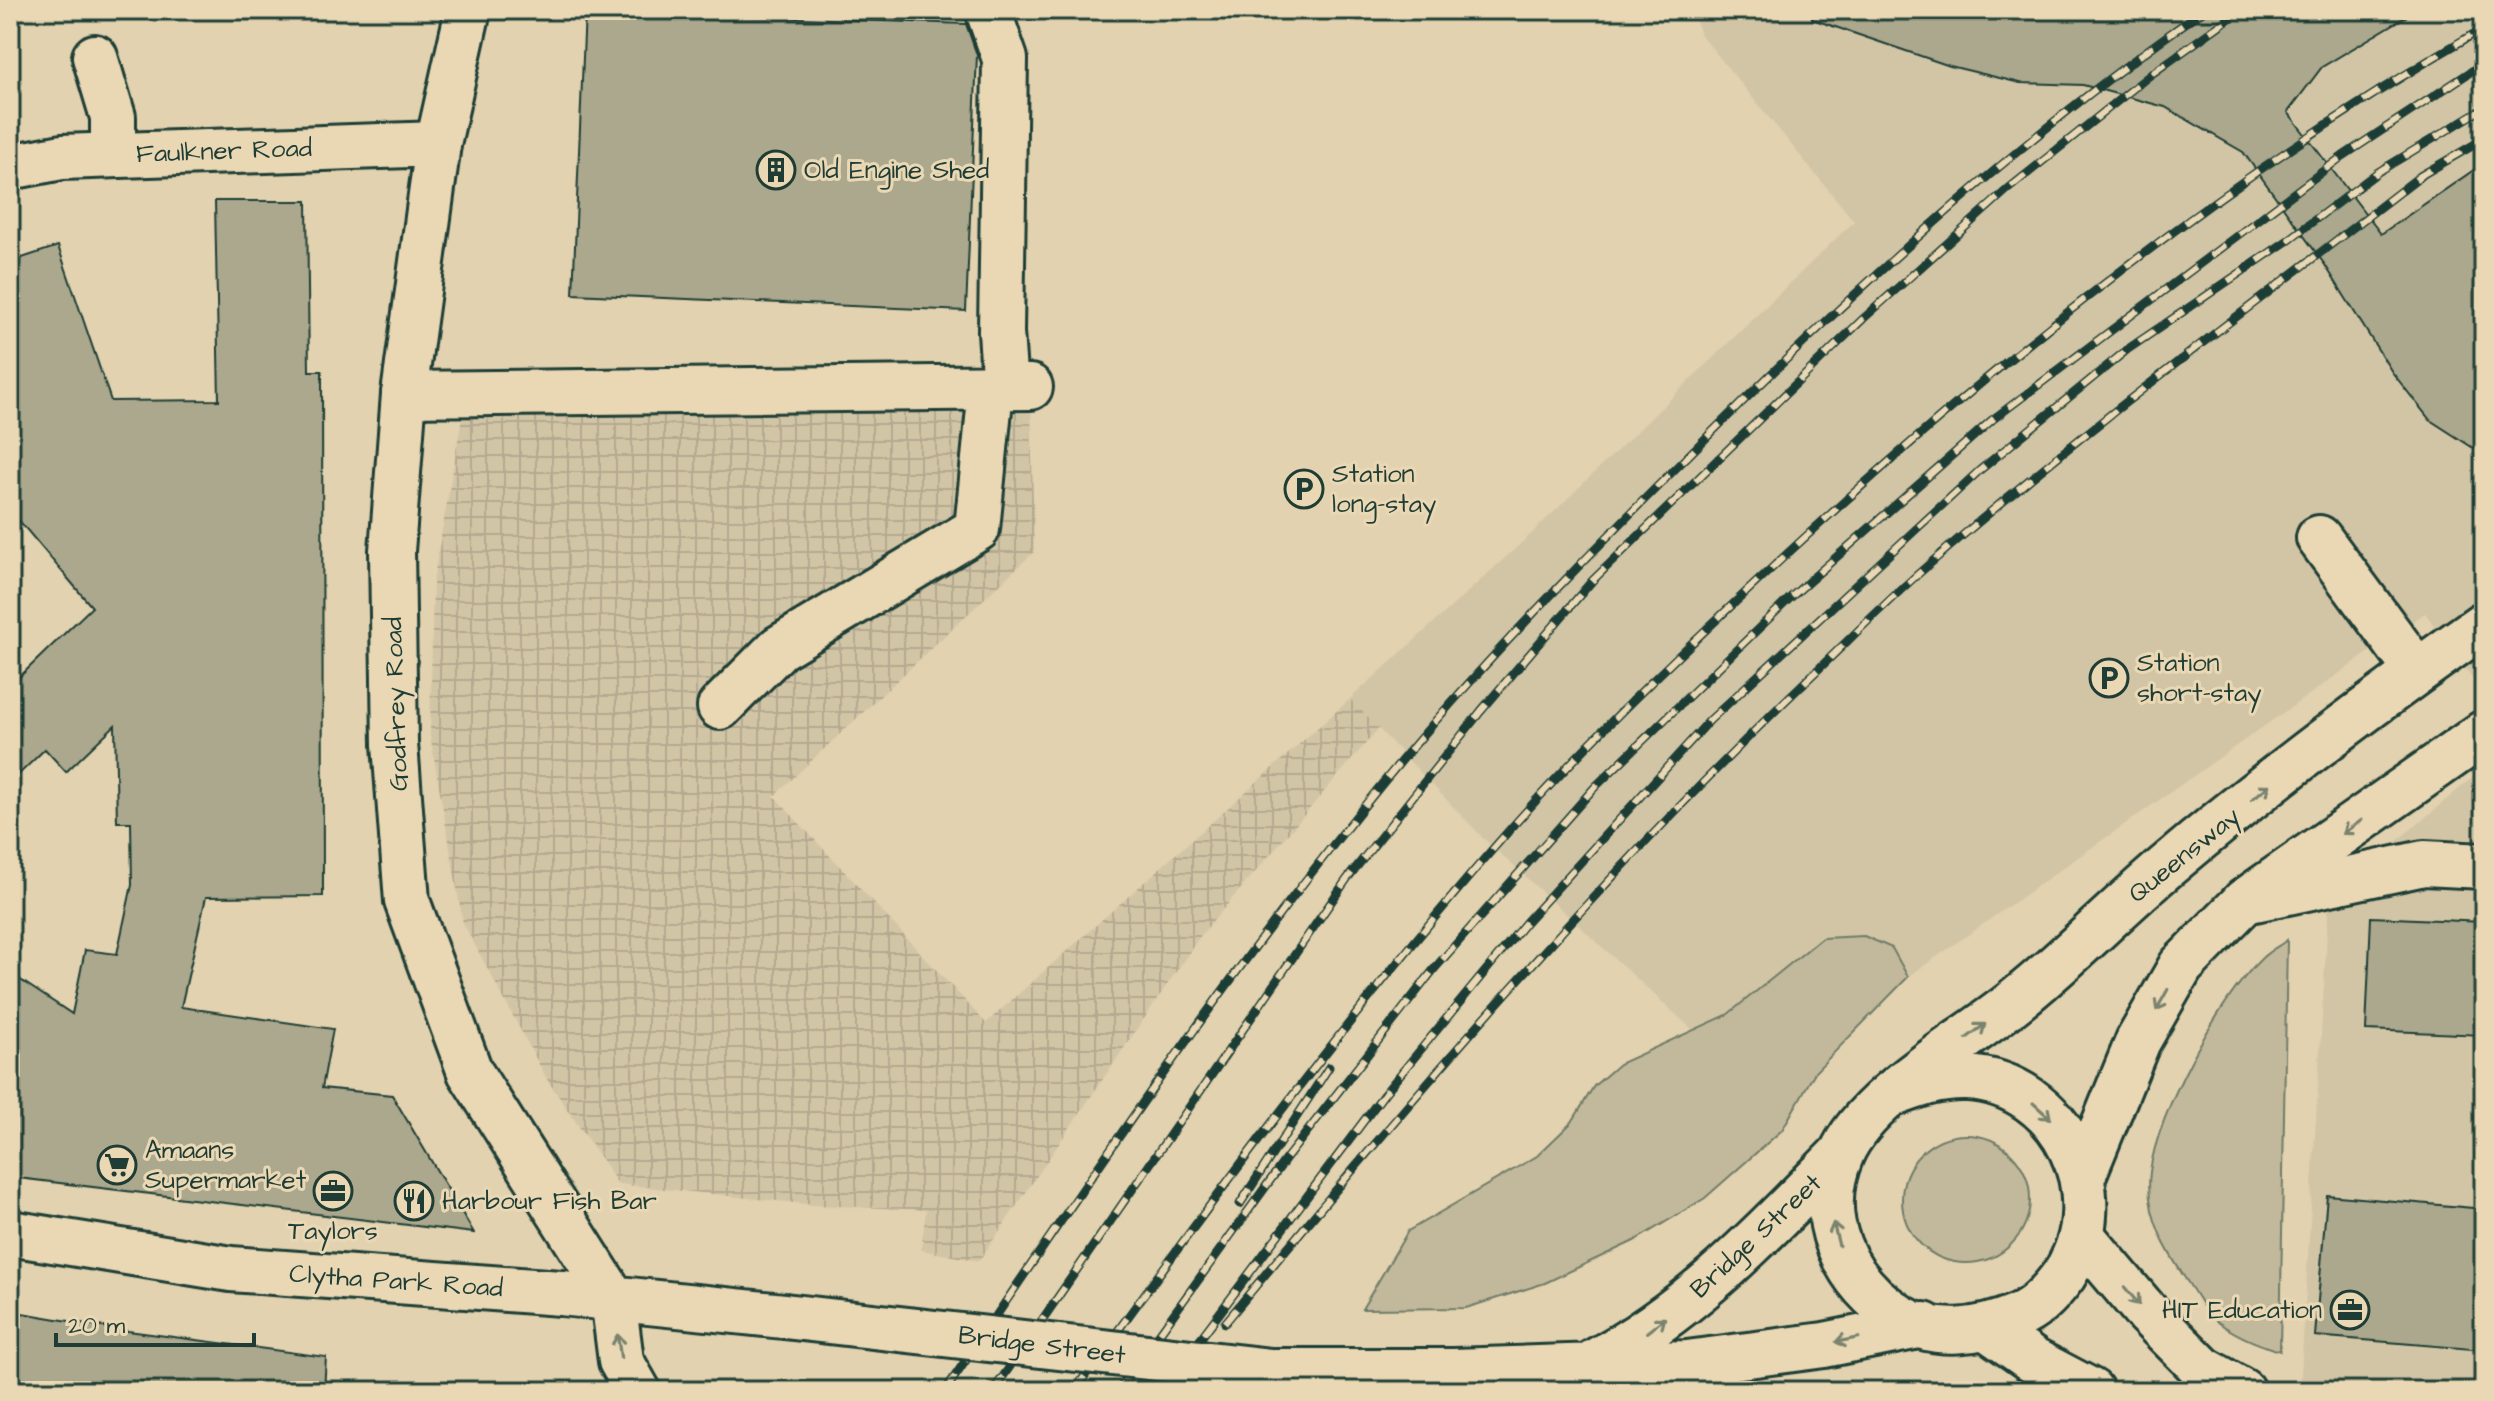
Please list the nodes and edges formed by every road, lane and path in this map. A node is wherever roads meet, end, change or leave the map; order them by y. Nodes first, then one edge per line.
1 (436, 10) edge
2 (468, 10) edge
3 (988, 10) edge
4 (95, 57) dead end
5 (456, 63) junction
6 (438, 144) junction
7 (113, 155) junction
8 (10, 167) edge
9 (1009, 388) junction
10 (404, 394) junction
11 (2319, 538) dead end
12 (2484, 624) edge
13 (2417, 671) junction
14 (720, 707) dead end
15 (2484, 733) edge
16 (2484, 766) edge
17 (2394, 797) junction
18 (2484, 866) edge
19 (2245, 901) junction
20 (1891, 1095) junction
21 (1840, 1155) junction
22 (2083, 1176) junction
23 (10, 1233) edge
24 (2082, 1236) junction
25 (613, 1298) junction
26 (784, 1316) joint
27 (1924, 1325) junction
28 (1987, 1328) junction
29 (1589, 1365) junction
30 (638, 1391) edge
31 (2091, 1391) edge
32 (2242, 1391) edge

1 - 5 main road
2 - 5 main road, Godfrey Road
3 - 9 main road
4 - 7 main road
5 - 6 main road, Godfrey Road
6 - 7 main road, Faulkner Road
6 - 10 main road, Godfrey Road
7 - 8 main road, Faulkner Road
9 - 10 main road
9 - 14 main road
10 - 25 main road, Godfrey Road
11 - 13 main road
12 - 13 main road, Queensway
20 -> 13 main road, Queensway
15 - 17 main road, Queensway
16 - 17 main road, Queensway
17 -> 19 main road, Queensway
18 - 19 main road
19 -> 22 main road, Queensway
20 - 21 main road, Queensway
20 -> 22 main road, Queensway
27 -> 21 main road, Queensway
29 -> 21 main road, Bridge Street
22 - 24 main road, Queensway
23 - 25 main road, Clytha Park Road
24 - 28 main road, Queensway
24 -> 32 main road
25 - 26 main road, Clytha Park Road
30 -> 25 main road
26 - 29 main road, Bridge Street, bridge
27 - 28 main road, Queensway
27 -> 29 main road, Bridge Street
28 - 31 main road

